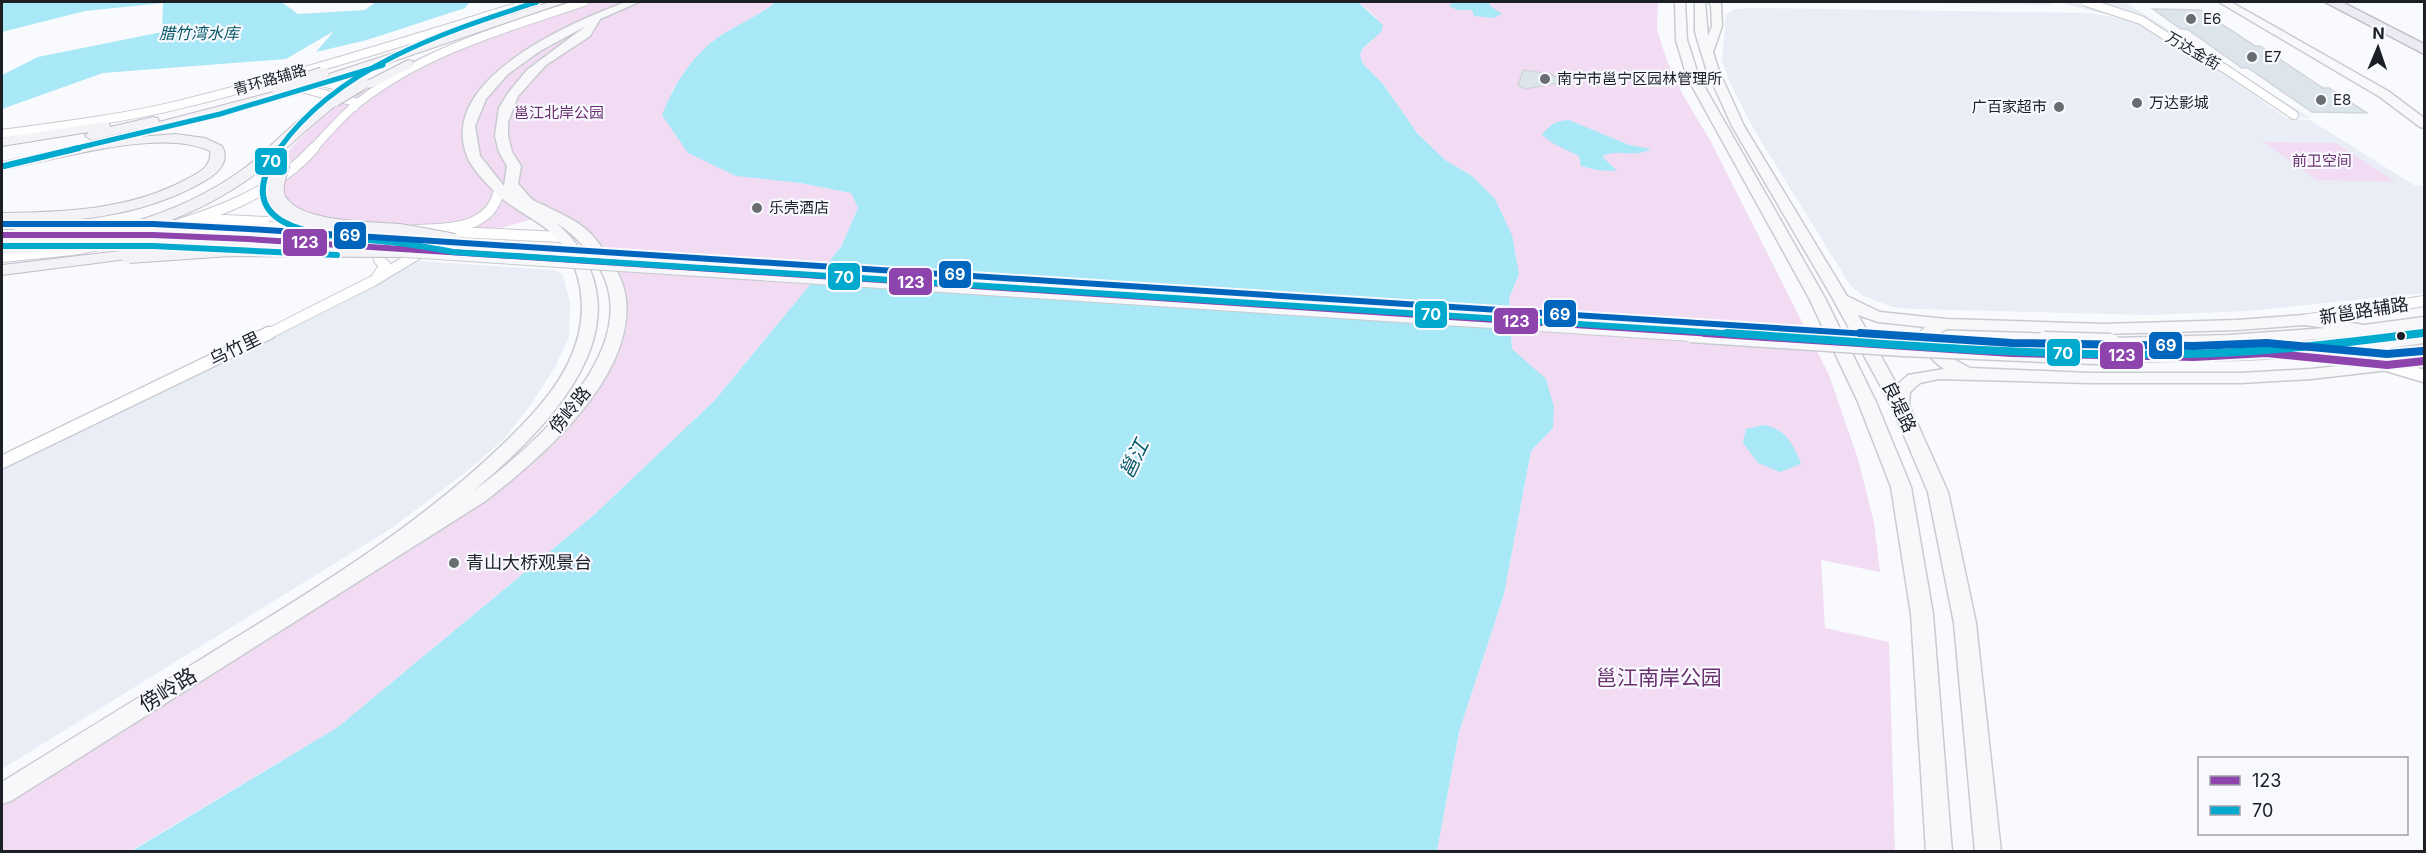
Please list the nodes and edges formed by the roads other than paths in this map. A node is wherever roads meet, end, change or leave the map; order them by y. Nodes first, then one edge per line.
1 (533, 2) edge
2 (539, 2) edge
3 (560, 2) edge
4 (569, 2) edge
5 (584, 2) edge
6 (634, 2) edge
7 (1680, 2) edge
8 (1700, 2) edge
9 (1713, 2) edge
10 (2086, 2) edge
11 (2224, 2) edge
12 (2243, 2) edge
13 (2332, 2) edge
14 (2350, 2) edge
15 (610, 10) junction
16 (2424, 40) edge
17 (2424, 50) edge
18 (1707, 52) junction
19 (322, 73) junction
20 (382, 86) junction
21 (285, 89) junction
22 (251, 90) junction
23 (343, 103) junction
24 (2424, 110) edge
25 (2294, 115) dead end
26 (2424, 124) edge
27 (2, 134) edge
28 (2, 142) edge
29 (2, 156) edge
30 (2, 165) edge
31 (499, 189) junction
32 (549, 214) junction
33 (2, 218) edge
34 (196, 219) junction
35 (2, 225) edge
36 (464, 226) junction
37 (417, 230) junction
38 (2, 235) edge
39 (453, 237) junction
40 (561, 237) junction
41 (133, 238) junction
42 (2, 249) edge
43 (399, 249) junction
44 (498, 250) junction
45 (378, 251) junction
46 (1789, 251) junction
47 (1813, 251) junction
48 (417, 254) junction
49 (2, 257) edge
50 (580, 264) junction
51 (2, 270) edge
52 (373, 281) junction
53 (1840, 297) junction
54 (2424, 301) edge
55 (2304, 320) junction
56 (2424, 322) edge
57 (1946, 324) junction
58 (2368, 330) junction
59 (2276, 338) junction
60 (2424, 338) edge
61 (2115, 350) junction
62 (2266, 353) junction
63 (2424, 361) edge
64 (2387, 366) junction
65 (1967, 373) junction
66 (2424, 376) edge
67 (1900, 405) junction
68 (2, 462) edge
69 (335, 585) junction
70 (2, 794) edge
71 (1939, 852) edge
72 (1988, 852) edge

1 - 19 street, 青环路辅路
2 - 19 main road
3 - 19 main road
4 - 23 main road
5 - 20 street
6 - 15 main road, 傍岭路
7 - 46 main road, 良堤路
8 - 18 main road, 良堤路
9 - 18 main road
10 - 25 street, 万达金街
11 - 26 main road
12 - 24 main road
13 - 17 highway
14 - 16 highway
15 - 31 main road, 傍岭路
15 - 32 main road
18 - 47 main road, 良堤路
19 - 20 street
19 - 21 main road
19 - 22 street, 青环路辅路
20 - 23 street
21 - 22 main road
21 - 30 main road
22 - 23 street
22 - 27 street, 青环路辅路
22 - 28 main road
22 - 29 main road
23 - 34 street
23 - 39 main road, bridge
23 - 42 main road
30 - 33 main road
31 - 32 main road, 傍岭路
31 - 36 street, 乌竹里
31 - 40 main road, 傍岭路
32 - 69 main road, 傍岭路
34 - 37 street
34 - 41 street
35 - 39 main road, bridge
36 - 37 street
36 - 39 street, 乌竹里
37 - 39 street
38 - 43 main road, bridge
39 - 40 street
39 - 44 main road
39 - 48 street, 乌竹里
40 - 50 main road, 傍岭路
41 - 45 street
41 - 49 street
43 - 44 main road, bridge
43 - 51 main road, bridge
44 - 61 main road, bridge
45 - 48 street
45 - 52 street
46 - 47 main road
46 - 71 main road, 良堤路
47 - 53 main road, 良堤路
48 - 50 street
48 - 52 street, 乌竹里
50 - 69 main road, 傍岭路
52 - 68 street, 乌竹里
53 - 57 main road
53 - 67 main road, 良堤路
54 - 55 street, 新邕路辅路
55 - 57 main road
55 - 58 main road
55 - 59 main road
56 - 58 main road
57 - 65 main road
58 - 59 main road
59 - 61 main road
60 - 62 main road
61 - 62 main road
62 - 64 main road
63 - 64 main road
64 - 65 main road
64 - 66 street
65 - 67 main road
67 - 72 main road, 良堤路
69 - 70 main road, 傍岭路

